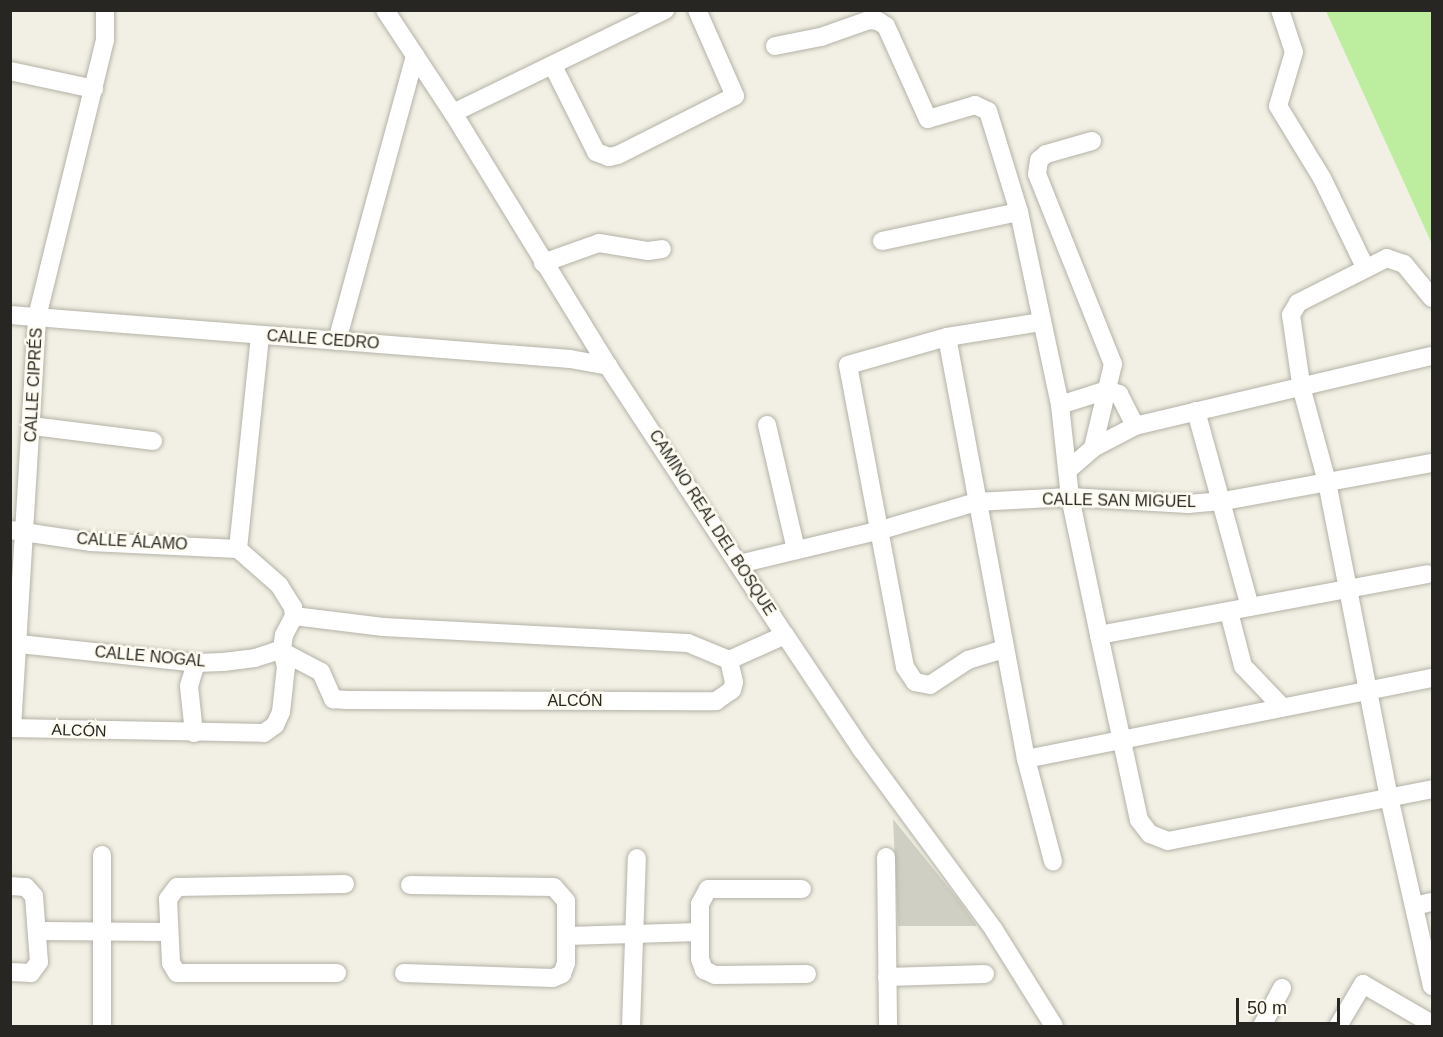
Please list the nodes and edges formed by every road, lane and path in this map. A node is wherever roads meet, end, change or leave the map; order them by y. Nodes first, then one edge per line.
1 (385, 10) edge
2 (665, 10) edge
3 (697, 10) edge
4 (1280, 10) edge
5 (105, 13) edge
6 (775, 46) dead end
7 (415, 55) junction
8 (553, 66) junction
9 (10, 71) edge
10 (94, 89) junction
11 (453, 113) junction
12 (1092, 141) dead end
13 (1019, 212) junction
14 (882, 241) dead end
15 (662, 249) dead end
16 (543, 263) junction
17 (1365, 267) junction
18 (1432, 298) edge
19 (10, 315) edge
20 (38, 317) junction
21 (1042, 322) junction
22 (260, 335) junction
23 (946, 337) junction
24 (337, 341) junction
25 (1432, 357) edge
26 (608, 366) junction
27 (1107, 390) junction
28 (1302, 390) junction
29 (1060, 405) junction
30 (1196, 411) junction
31 (767, 425) dead end
32 (32, 426) junction
33 (1135, 426) junction
34 (153, 441) dead end
35 (1093, 448) junction
36 (1432, 463) edge
37 (1068, 470) junction
38 (1327, 482) junction
39 (1070, 497) junction
40 (1224, 501) junction
41 (976, 502) junction
42 (881, 530) junction
43 (18, 531) edge
44 (238, 549) junction
45 (796, 550) junction
46 (739, 564) junction
47 (1427, 574) dead end
48 (1347, 588) junction
49 (1250, 607) junction
50 (1229, 612) junction
51 (294, 616) junction
52 (785, 634) junction
53 (1099, 635) junction
54 (14, 643) edge
55 (1004, 649) junction
56 (283, 650) junction
57 (729, 660) junction
58 (196, 663) junction
59 (1432, 678) edge
60 (1369, 689) junction
61 (1282, 707) junction
62 (11, 728) edge
63 (194, 733) junction
64 (1122, 741) junction
65 (1026, 759) junction
66 (1432, 789) edge
67 (1389, 797) junction
68 (102, 855) dead end
69 (886, 857) dead end
70 (637, 858) dead end
71 (1053, 861) dead end
72 (345, 884) dead end
73 (410, 885) dead end
74 (10, 886) edge
75 (802, 889) dead end
76 (1432, 903) edge
77 (1414, 906) junction
78 (36, 931) junction
79 (100, 932) junction
80 (168, 932) junction
81 (699, 932) junction
82 (633, 934) junction
83 (567, 936) junction
84 (10, 972) edge
85 (337, 973) dead end
86 (404, 973) dead end
87 (807, 974) dead end
88 (985, 974) dead end
89 (887, 977) junction
90 (1432, 986) edge
91 (1282, 988) dead end
92 (1432, 1024) edge
93 (102, 1026) edge
94 (631, 1026) edge
95 (888, 1026) edge
96 (1053, 1026) edge
97 (1262, 1026) edge
98 (1338, 1026) edge

1 - 7 street, CAMINO REAL DEL BOSQUE
2 - 8 street
3 - 8 street
4 - 17 street
5 - 10 street, CALLE CIPRÉS
6 - 13 street
7 - 11 street, CAMINO REAL DEL BOSQUE
7 - 24 street
8 - 11 street
9 - 10 street
10 - 20 street, CALLE CIPRÉS
11 - 16 street, CAMINO REAL DEL BOSQUE
12 - 27 street
13 - 14 street
13 - 21 street
15 - 16 street
16 - 26 street, CAMINO REAL DEL BOSQUE
17 - 18 street
17 - 28 street
19 - 20 street, CALLE CEDRO
20 - 22 street, CALLE CEDRO
20 - 32 street, CALLE CIPRÉS
21 - 23 street
21 - 29 street
22 - 24 street, CALLE CEDRO
22 - 44 street
23 - 41 street
23 - 42 street
24 - 26 street, CALLE CEDRO
25 - 28 street
26 - 46 street, CAMINO REAL DEL BOSQUE
27 - 29 street
27 - 33 street
27 - 35 street
28 - 30 street
28 - 38 street
29 - 37 street
30 - 33 street
30 - 40 street
31 - 45 street
32 - 34 street
32 - 43 street, CALLE CIPRÉS
33 - 35 street
35 - 37 street
36 - 38 street, CALLE SAN MIGUEL
37 - 39 street
38 - 40 street, CALLE SAN MIGUEL
38 - 48 street
39 - 40 street, CALLE SAN MIGUEL
39 - 41 street, CALLE SAN MIGUEL
39 - 53 street
40 - 49 street
41 - 42 street, CALLE SAN MIGUEL
41 - 55 street
42 - 45 street, CALLE SAN MIGUEL
42 - 55 street
43 - 44 street, CALLE ÁLAMO
43 - 54 street, CALLE CIPRÉS
44 - 51 street
45 - 46 street, CALLE SAN MIGUEL
46 - 52 street, CAMINO REAL DEL BOSQUE
47 - 48 street
48 - 49 street
48 - 60 street
49 - 50 street
50 - 53 street
50 - 61 street
51 - 56 street
51 - 57 street
52 - 57 street
52 - 96 street, CAMINO REAL DEL BOSQUE
53 - 64 street
54 - 58 street, CALLE NOGAL
54 - 62 street, CALLE CIPRÉS
55 - 65 street
56 - 57 street, ALCÓN
56 - 58 street, CALLE NOGAL
56 - 63 street, ALCÓN
58 - 63 street
59 - 60 street
60 - 61 street
60 - 67 street
61 - 64 street
62 - 63 street, ALCÓN
64 - 65 street
64 - 67 street
65 - 71 street
66 - 67 street
67 - 77 street
68 - 79 street
69 - 89 street
70 - 82 street
72 - 80 street
73 - 83 street
74 - 78 street
75 - 81 street
76 - 77 street
77 - 90 street
78 - 79 street
78 - 84 street
79 - 80 street
79 - 93 street
80 - 85 street
81 - 82 street
81 - 87 street
82 - 83 street
82 - 94 street
83 - 86 street
88 - 89 street
89 - 95 street
91 - 97 street
92 - 98 street

